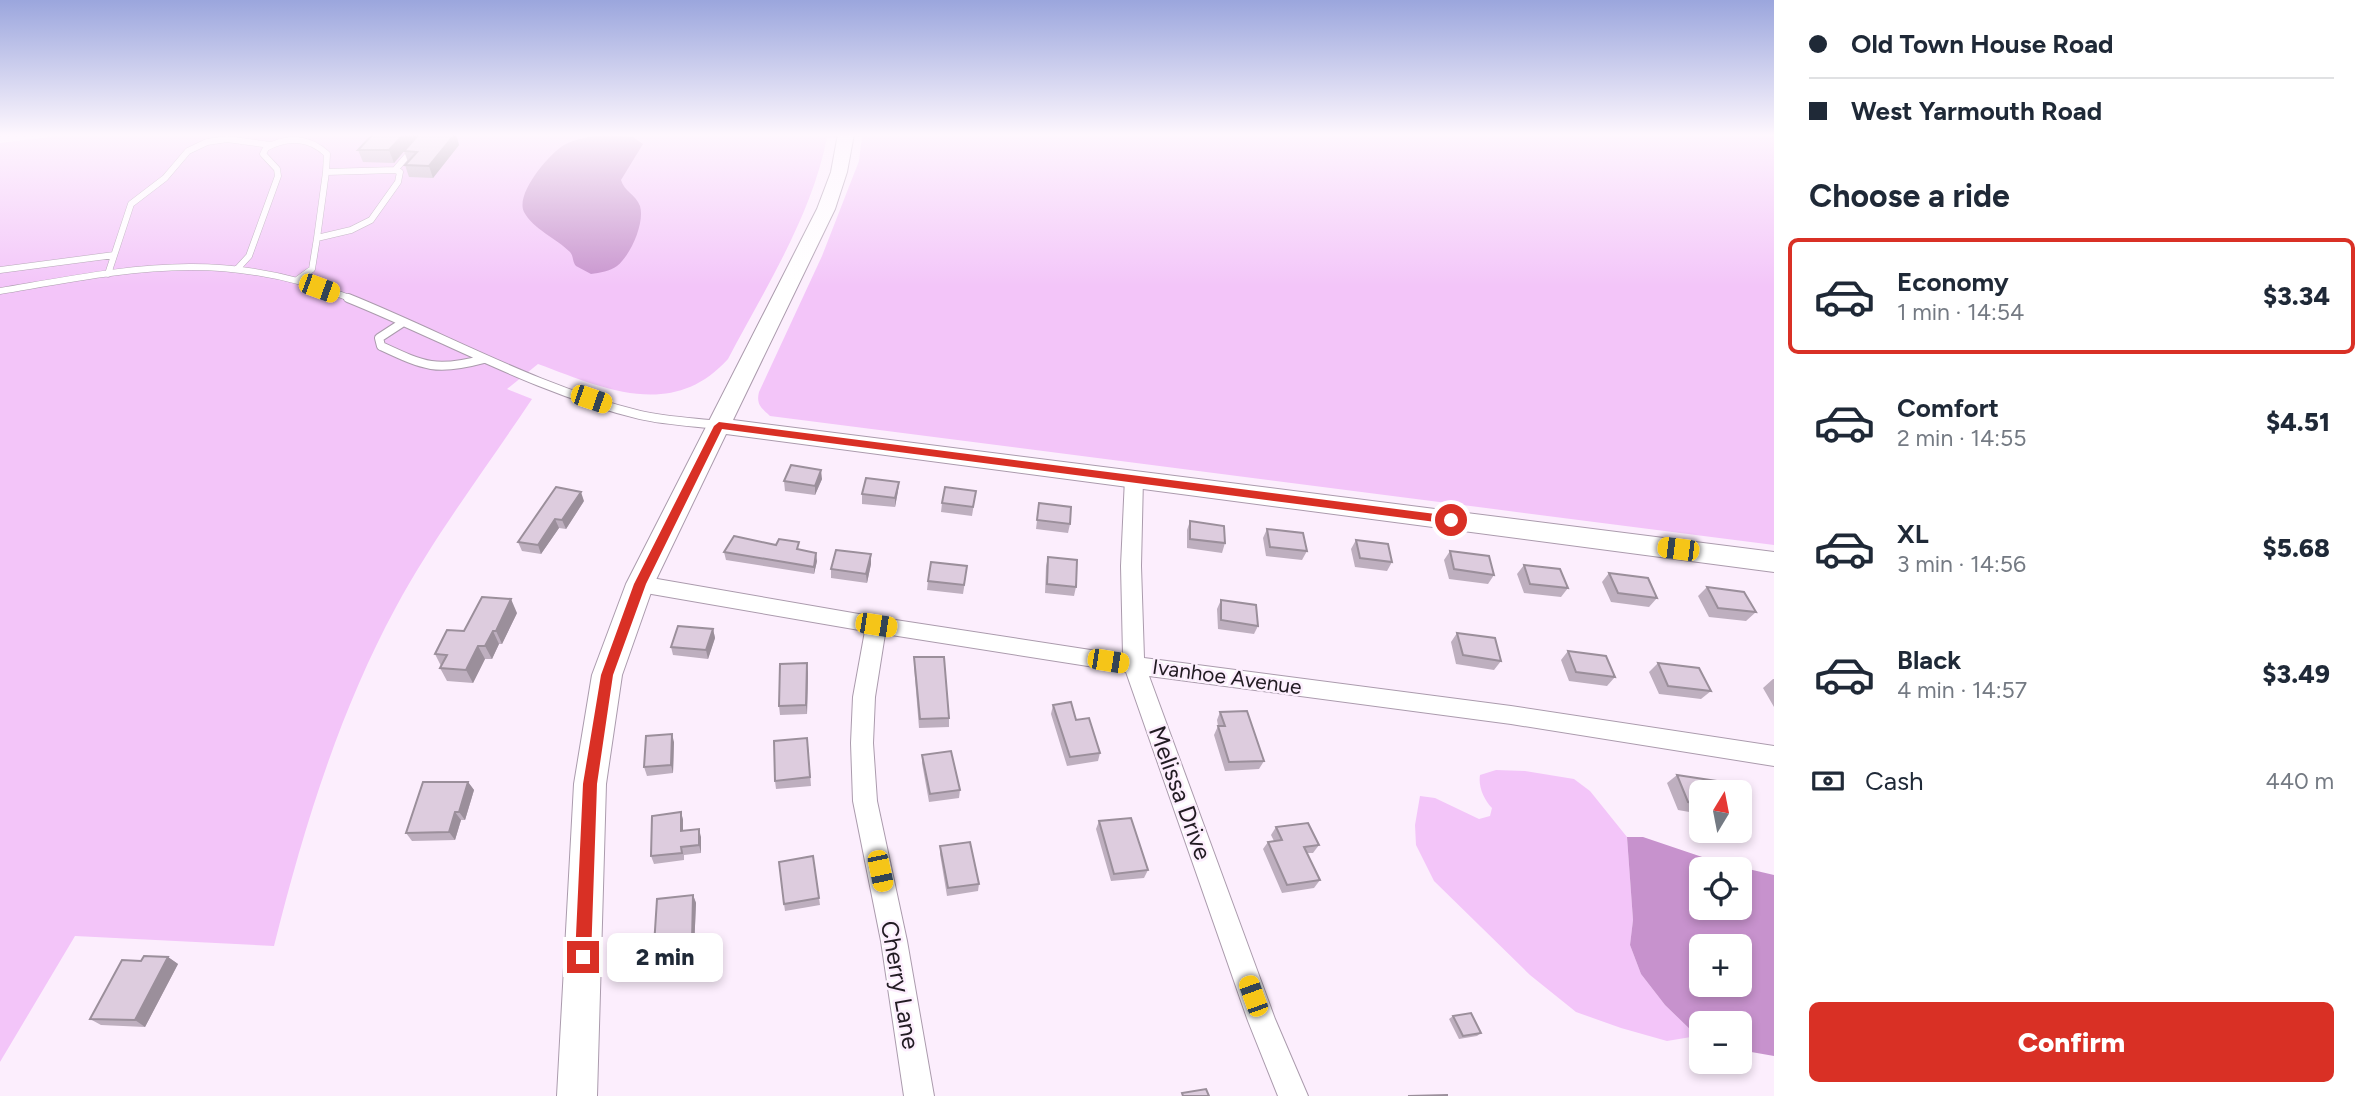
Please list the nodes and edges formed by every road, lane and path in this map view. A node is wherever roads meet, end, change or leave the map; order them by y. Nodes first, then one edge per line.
1 (156, 185) edge
2 (275, 185) edge
3 (324, 185) edge
4 (396, 185) edge
5 (833, 185) edge
6 (317, 237) junction
7 (114, 256) junction
8 (238, 268) junction
9 (0, 270) edge
10 (108, 274) junction
11 (297, 280) junction
12 (0, 291) edge
13 (402, 323) junction
14 (484, 359) junction
15 (719, 426) junction
16 (1133, 478) junction
17 (1774, 562) edge
18 (640, 584) junction
19 (876, 625) junction
20 (1134, 665) junction
21 (1774, 755) edge
22 (577, 1096) edge
23 (919, 1096) edge
24 (1293, 1096) edge

1 - 7 lane
2 - 8 lane
3 - 6 lane
4 - 6 lane
5 - 15 main road
6 - 11 lane
7 - 9 lane
7 - 10 lane
8 - 10 lane
8 - 11 lane
10 - 12 lane
11 - 13 lane
13 - 14 lane
13 - 14 lane
14 - 15 lane
15 - 16 main road
15 - 18 main road
16 - 17 main road
16 - 20 street, Melissa Drive
18 - 19 street, Ivanhoe Avenue
18 - 22 main road
19 - 20 street, Ivanhoe Avenue
19 - 23 street, Cherry Lane
20 - 21 street, Ivanhoe Avenue
20 - 24 street, Melissa Drive

